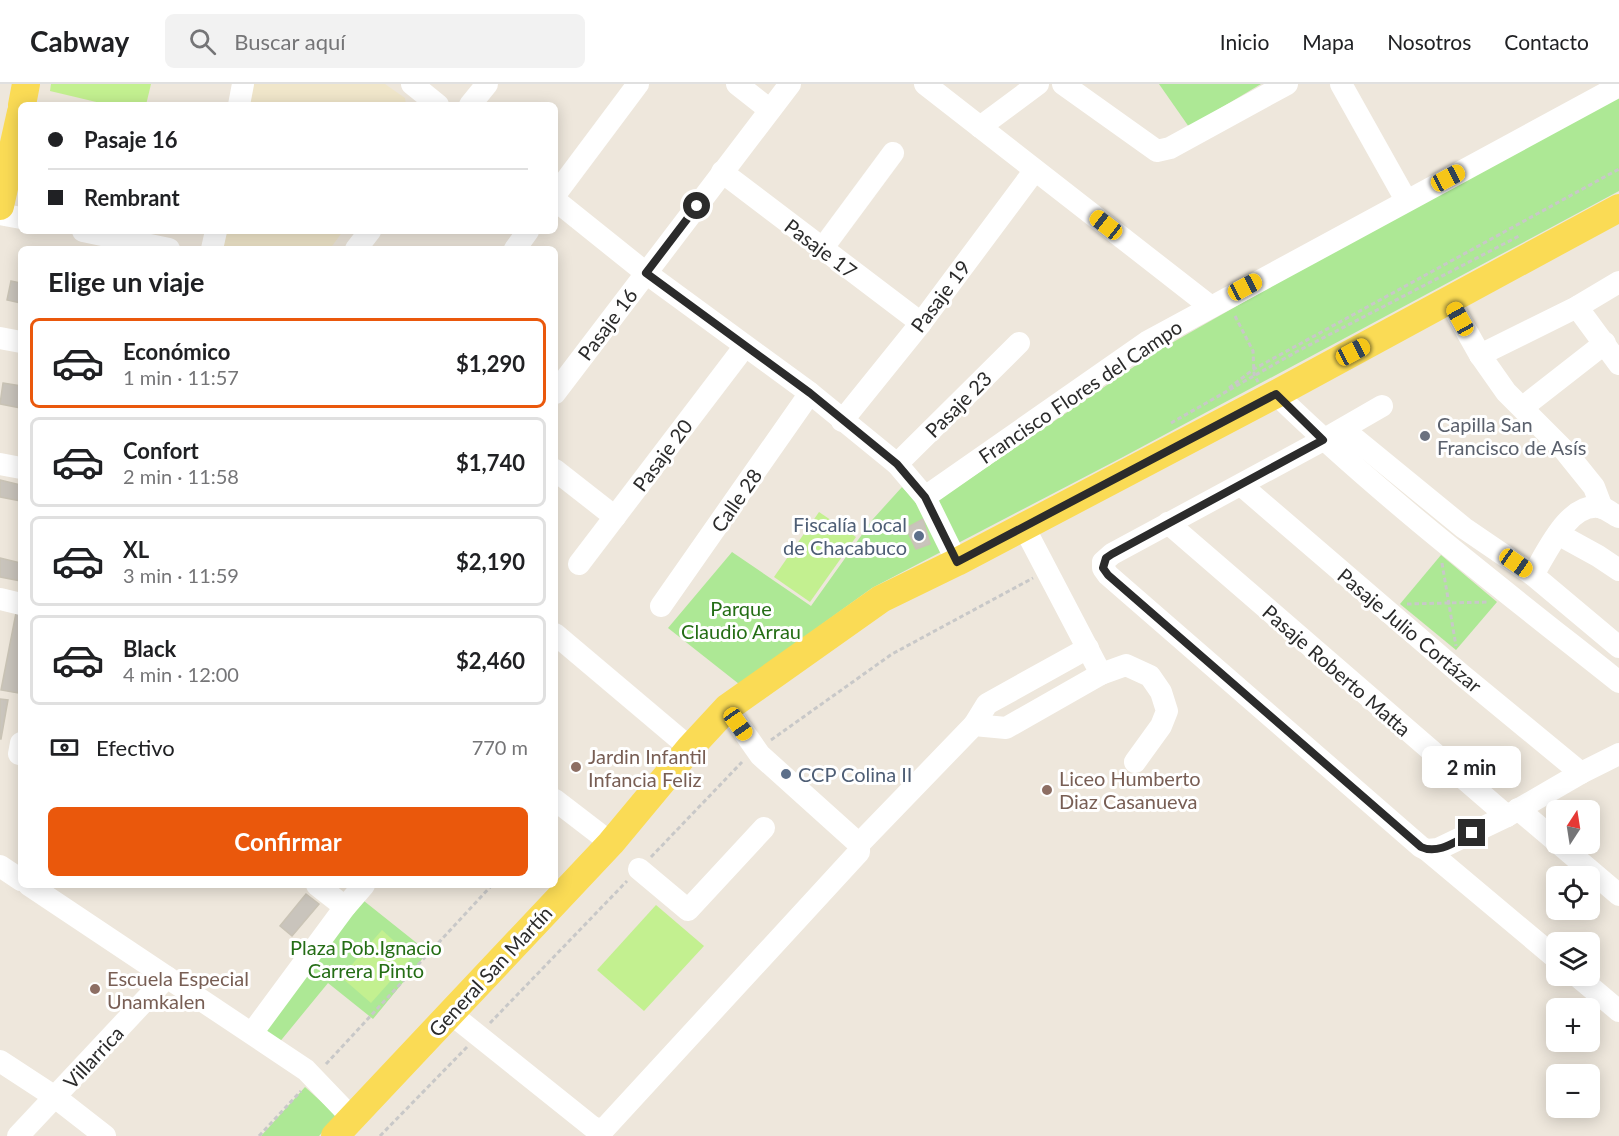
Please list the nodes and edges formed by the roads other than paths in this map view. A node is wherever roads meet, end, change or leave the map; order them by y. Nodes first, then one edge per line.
1 (243, 84) edge
2 (412, 84) edge
3 (487, 84) edge
4 (638, 84) edge
5 (737, 84) edge
6 (790, 84) edge
7 (925, 84) edge
8 (1038, 84) edge
9 (1063, 84) edge
10 (1287, 84) edge
11 (1341, 84) edge
12 (1619, 86) edge
13 (1591, 91) edge
14 (240, 102) edge
15 (434, 102) edge
16 (472, 102) edge
17 (770, 110) junction
18 (980, 127) junction
19 (18, 128) edge
20 (893, 153) dead end
21 (1035, 170) junction
22 (722, 172) junction
23 (558, 191) edge
24 (1406, 200) junction
25 (558, 202) edge
26 (0, 206) edge
27 (1619, 208) edge
28 (0, 214) edge
29 (18, 217) edge
30 (97, 234) edge
31 (368, 234) edge
32 (155, 246) edge
33 (358, 246) edge
34 (822, 249) junction
35 (646, 273) junction
36 (1616, 289) edge
37 (1449, 300) junction
38 (1218, 302) junction
39 (1577, 307) junction
40 (921, 323) junction
41 (0, 338) edge
42 (18, 341) edge
43 (1019, 343) dead end
44 (1605, 343) junction
45 (745, 346) junction
46 (1480, 355) junction
47 (1619, 364) edge
48 (558, 389) edge
49 (1266, 390) junction
50 (810, 393) junction
51 (1382, 406) dead end
52 (1523, 407) junction
53 (842, 421) junction
54 (1344, 429) junction
55 (1323, 440) junction
56 (0, 464) edge
57 (897, 464) junction
58 (18, 467) edge
59 (558, 472) edge
60 (1241, 485) junction
61 (925, 497) junction
62 (1611, 513) edge
63 (615, 517) junction
64 (1168, 524) junction
65 (1024, 527) junction
66 (1558, 534) junction
67 (957, 562) junction
68 (579, 564) dead end
69 (1619, 570) edge
70 (1533, 575) junction
71 (0, 600) edge
72 (18, 603) edge
73 (661, 606) dead end
74 (558, 637) edge
75 (1619, 647) edge
76 (1088, 648) junction
77 (1101, 674) junction
78 (1619, 682) edge
79 (727, 708) junction
80 (974, 725) junction
81 (690, 748) junction
82 (1619, 754) edge
83 (1135, 762) dead end
84 (1581, 773) junction
85 (558, 802) edge
86 (1512, 813) junction
87 (764, 828) dead end
88 (1546, 836) edge
89 (612, 843) junction
90 (859, 844) junction
91 (1432, 850) junction
92 (1570, 854) edge
93 (0, 866) edge
94 (639, 869) road end
95 (18, 878) edge
96 (40, 888) edge
97 (321, 888) edge
98 (361, 888) edge
99 (1619, 895) edge
100 (345, 907) junction
101 (1546, 949) edge
102 (167, 977) junction
103 (1589, 986) edge
104 (1619, 1011) edge
105 (450, 1013) junction
106 (252, 1033) junction
107 (0, 1061) edge
108 (55, 1097) junction
109 (343, 1127) edge
110 (18, 1136) edge
111 (105, 1136) edge

1 - 14 street
2 - 15 street
3 - 16 street
4 - 23 street
5 - 17 street
6 - 17 street, Pasaje 16
7 - 18 street
8 - 18 street
9 - 10 street
11 - 24 street
12 - 13 street, Francisco Flores del Campo
13 - 24 street, Francisco Flores del Campo
17 - 22 street, Pasaje 16
18 - 21 street
19 - 26 main road
20 - 34 street
21 - 38 street
21 - 40 street, Pasaje 19
22 - 34 street, Pasaje 17
22 - 35 street, Pasaje 16
24 - 38 street, Francisco Flores del Campo
25 - 35 street
27 - 37 main road, General San Martín
28 - 29 street
30 - 32 street
31 - 33 street
34 - 40 street, Pasaje 17
35 - 45 street
35 - 48 street, Pasaje 16
36 - 39 street
37 - 46 street
37 - 49 main road, General San Martín
38 - 61 street, Francisco Flores del Campo
39 - 44 street
39 - 46 street
40 - 53 street, Pasaje 19
41 - 42 street
43 - 57 street, Pasaje 23
44 - 47 street
44 - 52 street
45 - 50 street
45 - 63 street, Pasaje 20
46 - 52 street
49 - 55 street
49 - 65 main road, General San Martín
50 - 53 street
50 - 73 street, Calle 28
51 - 54 street
52 - 62 street
53 - 57 street
54 - 55 street
54 - 70 street
55 - 60 street
55 - 78 street
56 - 58 street
57 - 61 street
59 - 63 street
60 - 64 street
60 - 84 street, Pasaje Julio Cortázar
61 - 67 street
62 - 66 street
63 - 68 street, Pasaje 20
64 - 86 street, Pasaje Roberto Matta
64 - 91 street
65 - 67 main road, General San Martín
65 - 76 street
66 - 69 street
66 - 70 street
67 - 79 main road, General San Martín
70 - 75 street
71 - 72 street
74 - 81 street
76 - 77 street
76 - 80 street
77 - 80 street
77 - 83 street
79 - 81 main road, General San Martín
79 - 90 street
80 - 90 street
81 - 89 main road, General San Martín
82 - 84 street
84 - 86 street
85 - 89 street
86 - 88 street, Pasaje Roberto Matta
86 - 91 street
87 - 94 street
89 - 105 main road, General San Martín
90 - 105 street
91 - 101 street
92 - 99 street, Pasaje Roberto Matta
93 - 95 street
96 - 102 street
97 - 100 street
98 - 100 street
100 - 106 street
102 - 106 street
102 - 108 street, Villarrica
103 - 104 street
105 - 109 main road, General San Martín
106 - 109 street
107 - 108 street
108 - 110 street, Villarrica
108 - 111 street

